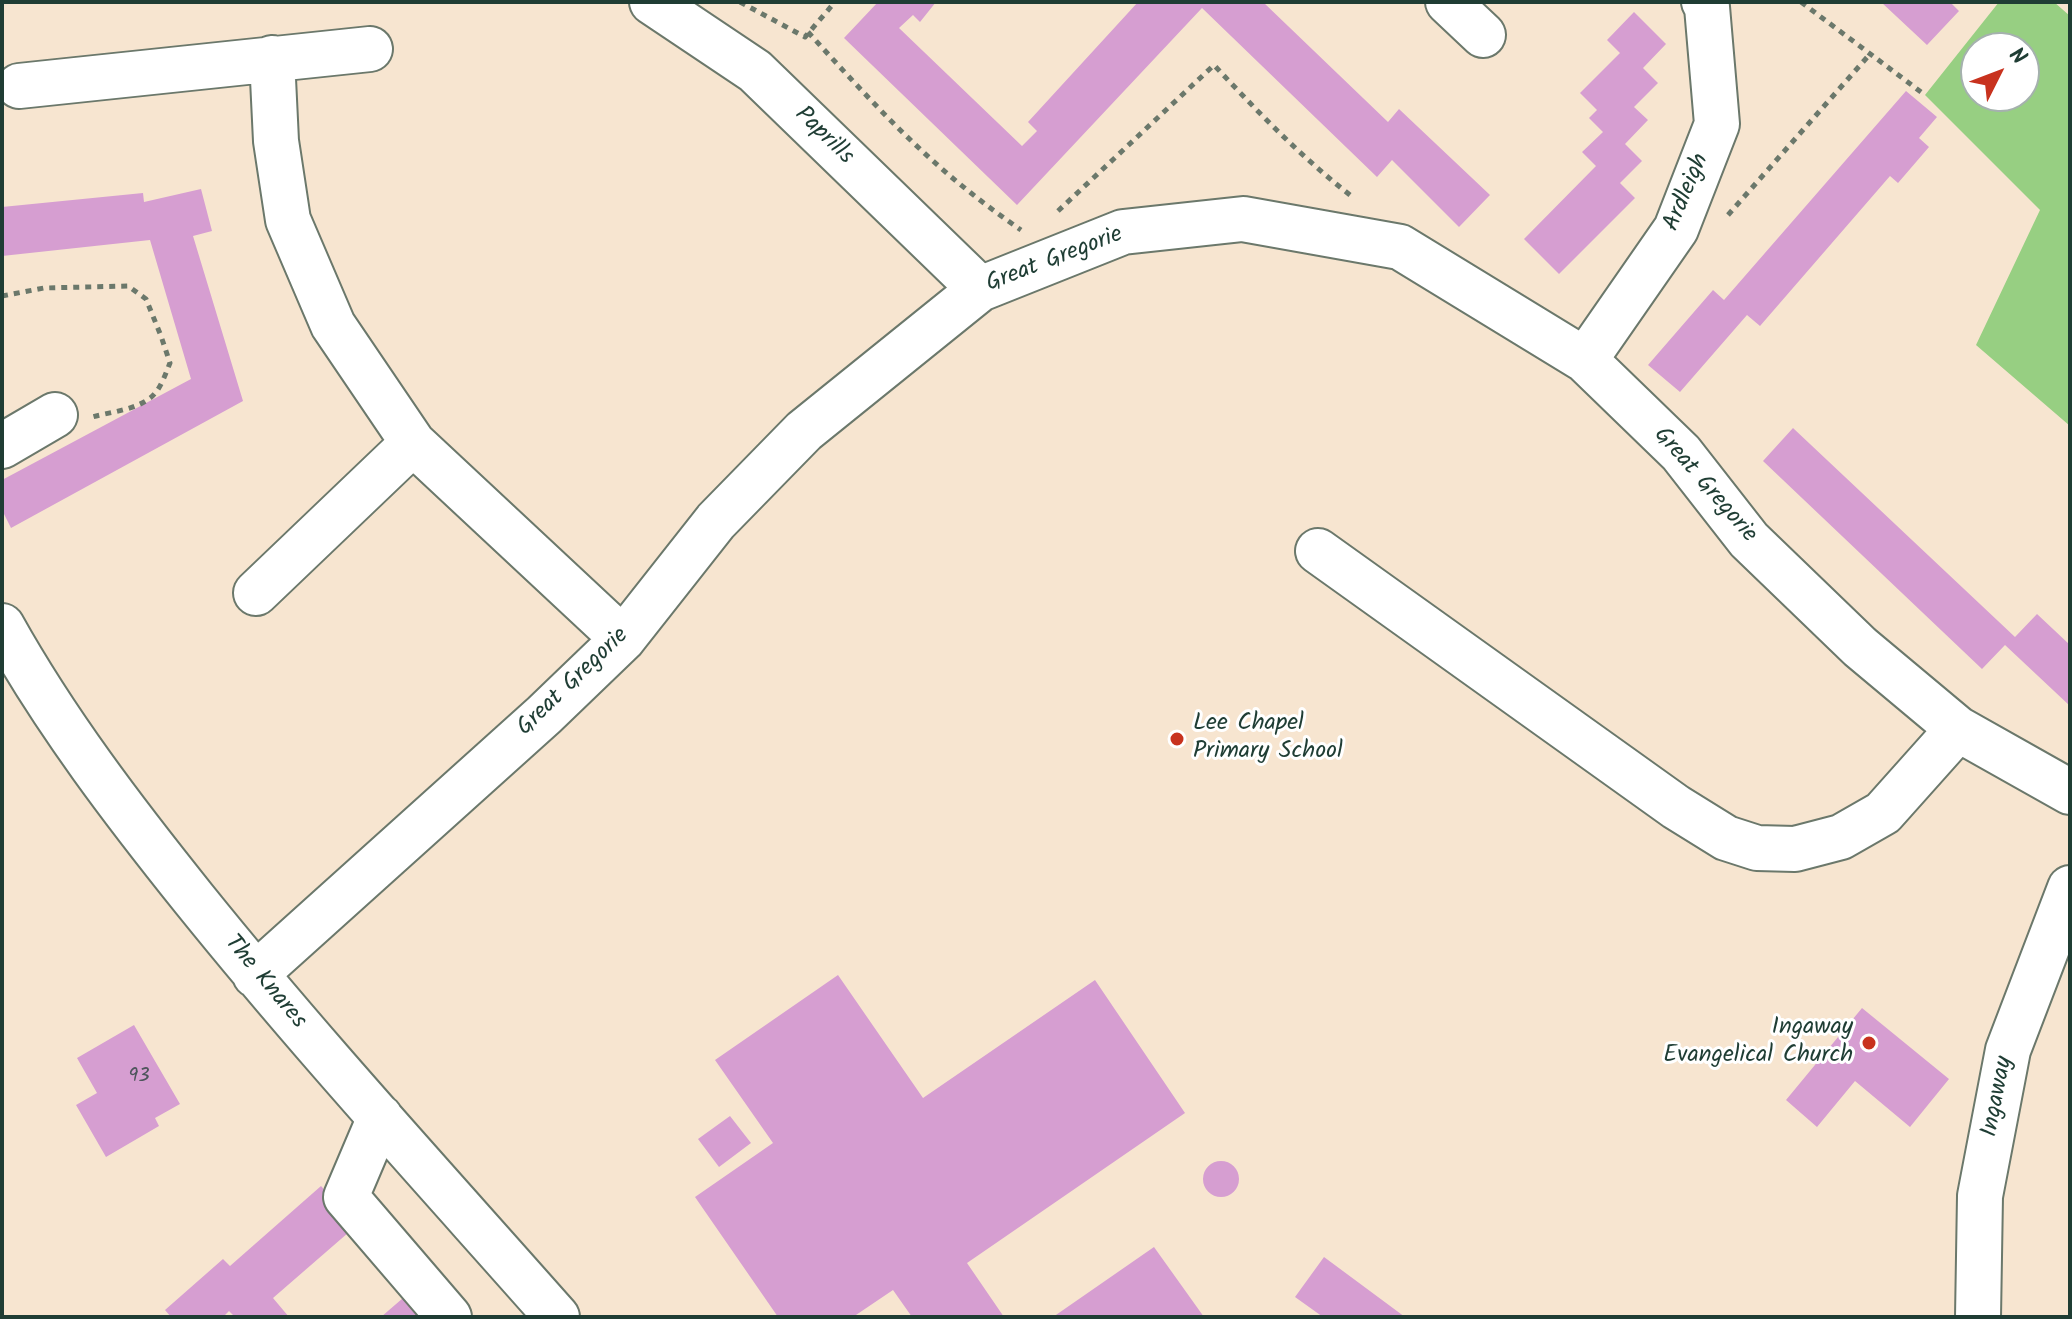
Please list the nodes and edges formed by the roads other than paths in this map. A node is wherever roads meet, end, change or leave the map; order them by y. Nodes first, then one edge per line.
1 (652, 2) edge
2 (1448, 2) edge
3 (1704, 2) edge
4 (1483, 35) dead end
5 (370, 49) dead end
6 (272, 58) junction
7 (19, 86) dead end
8 (980, 289) junction
9 (1585, 360) junction
10 (70, 417) road end
11 (413, 443) junction
12 (2, 446) edge
13 (1318, 551) dead end
14 (256, 593) dead end
15 (2, 626) edge
16 (623, 639) junction
17 (1958, 729) junction
18 (2070, 792) edge
19 (2070, 888) edge
20 (255, 975) junction
21 (380, 1117) junction
22 (449, 1317) edge
23 (557, 1317) edge
24 (1978, 1317) edge

1 - 8 street, Paprills
2 - 4 street
3 - 9 street, Ardleigh
5 - 6 street
6 - 7 street
6 - 11 street
8 - 9 street, Great Gregorie
8 - 16 street, Great Gregorie
9 - 17 street, Great Gregorie
10 - 12 street
11 - 14 street
11 - 16 street
13 - 17 street
15 - 20 street, The Knares
16 - 20 street, Great Gregorie
17 - 18 street, Great Gregorie
19 - 24 street, Ingaway
20 - 21 street, The Knares
21 - 22 street
21 - 23 street, The Knares

